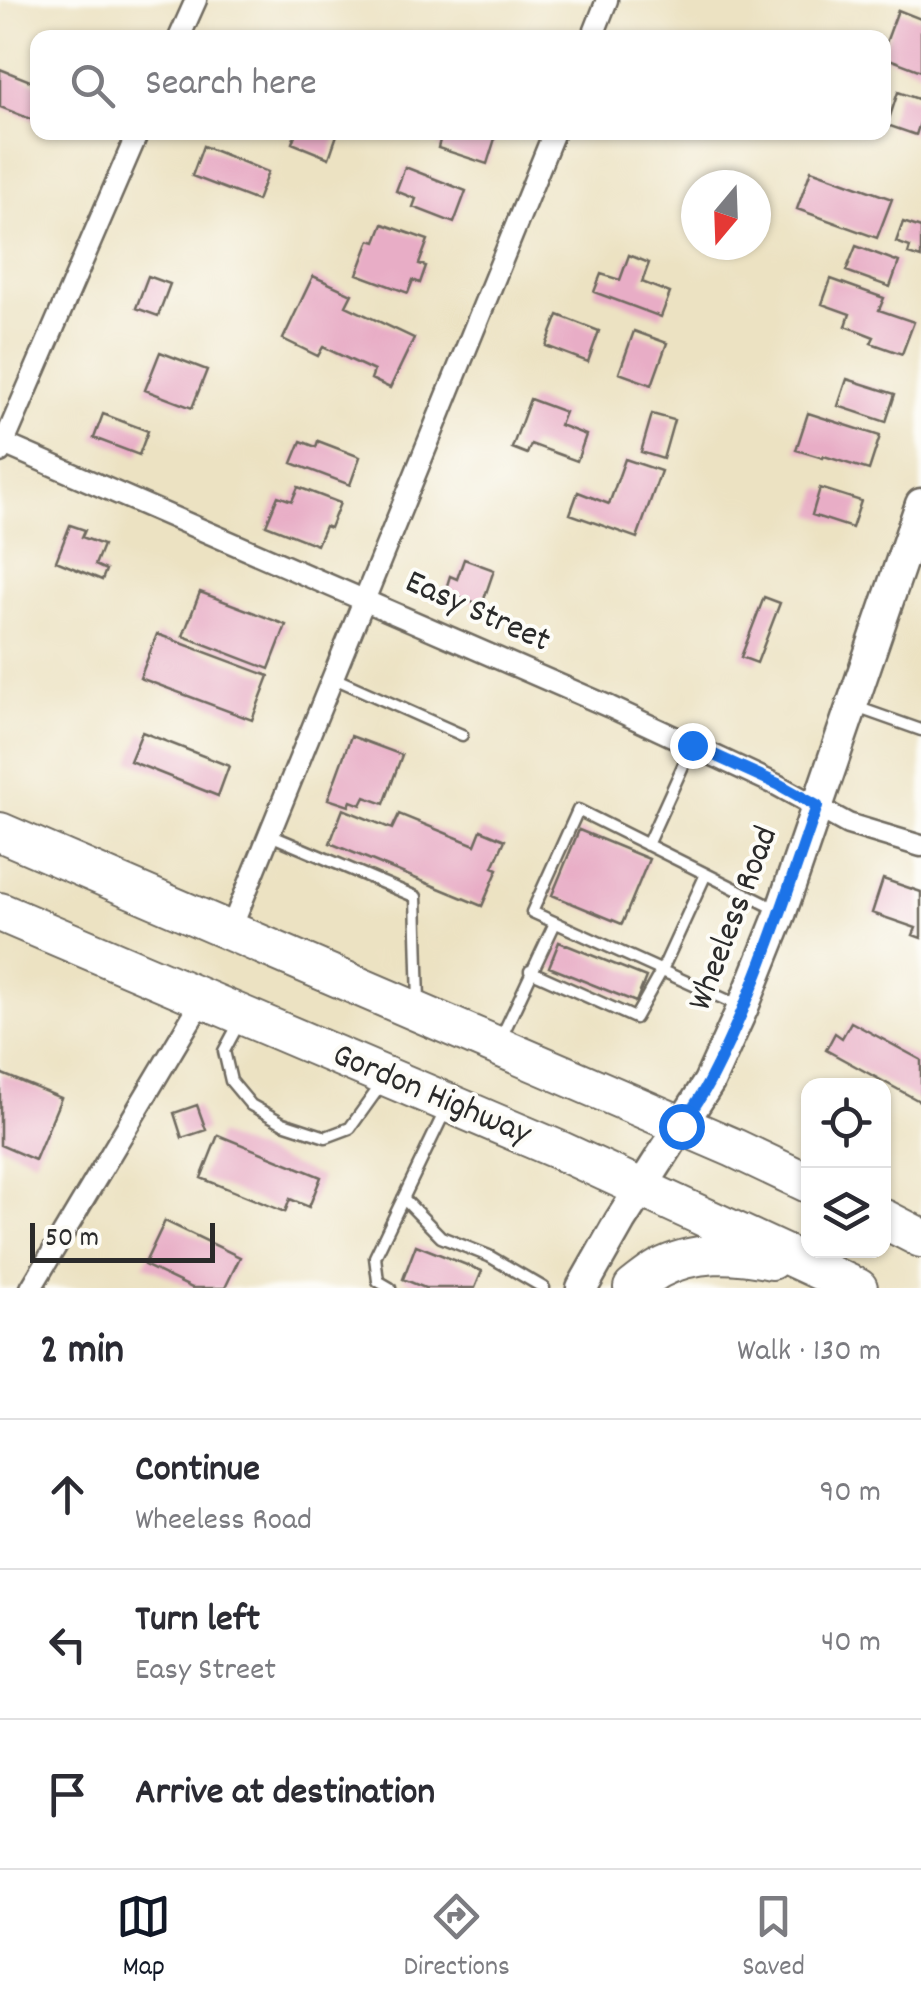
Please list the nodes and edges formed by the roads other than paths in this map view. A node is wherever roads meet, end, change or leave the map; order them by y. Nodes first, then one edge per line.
1 (196, 0) edge
2 (607, 0) edge
3 (183, 30) edge
4 (595, 30) edge
5 (135, 140) edge
6 (551, 140) edge
7 (2, 448) edge
8 (918, 521) edge
9 (366, 600) junction
10 (334, 678) junction
11 (852, 706) junction
12 (921, 730) edge
13 (462, 735) dead end
14 (692, 745) junction
15 (817, 806) junction
16 (0, 832) edge
17 (269, 834) junction
18 (648, 845) junction
19 (921, 846) edge
20 (706, 874) junction
21 (0, 912) edge
22 (781, 912) junction
23 (555, 923) junction
24 (230, 930) junction
25 (594, 941) junction
26 (588, 954) dead end
27 (624, 954) junction
28 (618, 965) dead end
29 (662, 970) junction
30 (530, 971) junction
31 (577, 978) dead end
32 (572, 990) junction
33 (606, 990) dead end
34 (203, 1000) junction
35 (600, 1002) junction
36 (743, 1007) junction
37 (419, 1012) junction
38 (242, 1016) junction
39 (497, 1046) junction
40 (386, 1077) junction
41 (448, 1104) junction
42 (681, 1126) junction
43 (801, 1181) edge
44 (642, 1188) junction
45 (403, 1198) junction
46 (891, 1223) edge
47 (921, 1238) edge
48 (820, 1270) junction
49 (31, 1288) edge
50 (390, 1288) edge
51 (544, 1288) edge
52 (582, 1288) edge
53 (633, 1288) edge
54 (858, 1288) edge

1 - 3 street
2 - 4 street
5 - 7 street
6 - 9 street
7 - 9 street, Easy Street
8 - 11 main road, Wheeless Road
9 - 10 street
9 - 14 street, Easy Street
10 - 13 lane
10 - 17 street
11 - 12 lane
11 - 15 main road, Wheeless Road
14 - 15 street, Easy Street
14 - 18 lane
15 - 19 street, Easy Street
15 - 22 main road, Wheeless Road
16 - 24 highway, Gordon Highway
17 - 24 street
17 - 37 lane
18 - 20 lane
18 - 23 lane
20 - 22 lane
20 - 29 lane
21 - 34 highway, Gordon Highway
22 - 36 main road, Wheeless Road
23 - 25 lane
23 - 30 lane
24 - 37 highway, Gordon Highway
25 - 26 lane
25 - 27 lane
27 - 28 lane
27 - 29 lane
29 - 35 lane
29 - 36 lane
30 - 32 lane
30 - 39 lane
31 - 32 lane
32 - 35 lane
33 - 35 lane
34 - 38 highway, Gordon Highway
34 - 49 street
36 - 42 main road, Wheeless Road
37 - 39 highway, Gordon Highway
38 - 40 highway, Gordon Highway
38 - 40 lane
39 - 42 highway, Gordon Highway
40 - 41 highway, Gordon Highway
41 - 44 highway, Gordon Highway
41 - 45 lane
42 - 43 highway, Gordon Highway
42 - 44 main road, Wheeless Road
44 - 48 highway, Gordon Highway
44 - 52 main road, Wheeless Road
45 - 50 lane
45 - 51 lane
46 - 47 highway
48 - 53 highway
48 - 54 highway, Gordon Highway

